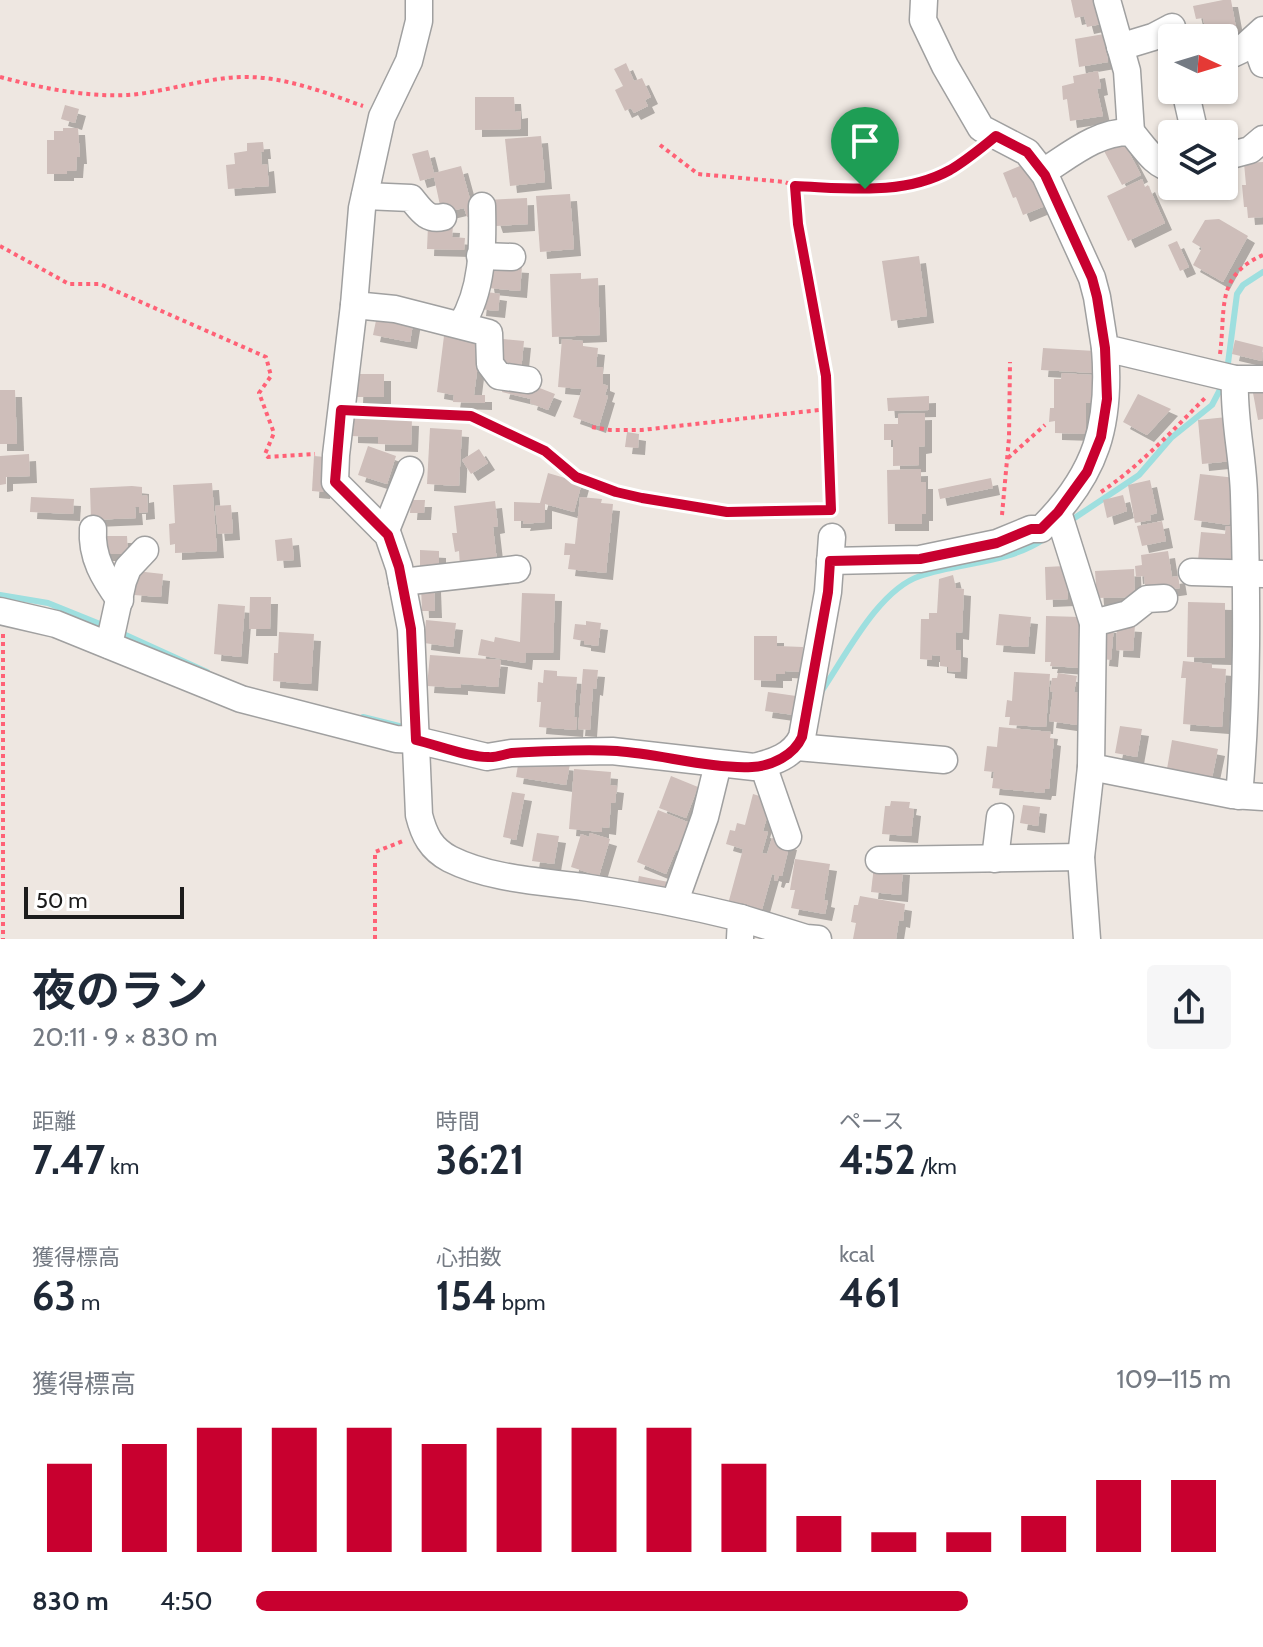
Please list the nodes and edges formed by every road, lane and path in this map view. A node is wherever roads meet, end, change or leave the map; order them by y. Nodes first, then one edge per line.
1 (419, 0) edge
2 (924, 0) edge
3 (1107, 0) edge
4 (1158, 34) edge
5 (1258, 34) edge
6 (1120, 47) junction
7 (1238, 51) edge
8 (1263, 64) edge
9 (0, 77) edge
10 (384, 113) junction
11 (1131, 132) junction
12 (996, 136) junction
13 (1263, 139) edge
14 (660, 145) dead end
15 (1238, 153) edge
16 (1158, 162) edge
17 (1043, 172) junction
18 (795, 186) junction
19 (365, 196) junction
20 (482, 206) dead end
21 (443, 217) dead end
22 (0, 246) edge
23 (1263, 255) edge
24 (480, 256) junction
25 (512, 257) dead end
26 (354, 305) junction
27 (461, 325) junction
28 (1105, 348) junction
29 (1010, 362) dead end
30 (1226, 377) junction
31 (1263, 379) edge
32 (528, 380) dead end
33 (828, 409) junction
34 (341, 410) junction
35 (1045, 425) dead end
36 (592, 427) dead end
37 (336, 450) junction
38 (1006, 459) junction
39 (410, 470) dead end
40 (1097, 494) dead end
41 (831, 510) junction
42 (1058, 512) junction
43 (93, 529) dead end
44 (382, 529) junction
45 (1000, 542) junction
46 (831, 549) junction
47 (145, 550) dead end
48 (517, 569) dead end
49 (1192, 572) dead end
50 (1254, 574) edge
51 (402, 582) junction
52 (1164, 598) dead end
53 (2, 611) edge
54 (1093, 623) junction
55 (114, 626) junction
56 (1255, 671) edge
57 (803, 727) junction
58 (415, 733) junction
59 (944, 760) dead end
60 (718, 764) junction
61 (763, 765) junction
62 (1091, 767) junction
63 (1251, 796) edge
64 (1000, 817) dead end
65 (423, 833) junction
66 (788, 837) dead end
67 (1081, 857) junction
68 (995, 859) junction
69 (879, 860) dead end
70 (675, 901) junction
71 (740, 929) edge
72 (3, 939) edge
73 (375, 939) edge
74 (818, 939) edge
75 (1087, 939) edge

1 - 10 street
2 - 12 street
3 - 6 street
4 - 6 street
5 - 7 street
5 - 8 street
6 - 11 street
9 - 10 path
10 - 19 street
11 - 16 street
11 - 17 street
12 - 17 street
12 - 18 path
13 - 15 street
14 - 18 path
17 - 28 street
18 - 33 path
19 - 21 street
19 - 26 street
20 - 24 street
22 - 37 path
23 - 30 path
24 - 25 street
24 - 27 street
26 - 27 street
26 - 34 street
27 - 32 street
28 - 30 street
28 - 42 street
29 - 38 path
30 - 31 street
30 - 40 path
30 - 50 street
33 - 36 path
33 - 41 path
34 - 37 street
34 - 41 path
35 - 38 path
37 - 44 street
38 - 45 path
39 - 44 street
41 - 46 path
42 - 45 street
42 - 54 street
43 - 55 street
44 - 51 street
45 - 46 street
46 - 57 street
47 - 55 street
48 - 51 street
49 - 50 street
50 - 56 street
51 - 58 street
52 - 54 street
53 - 55 street
53 - 72 path
54 - 62 street
55 - 58 street
56 - 63 street
57 - 59 street
57 - 61 street
58 - 60 street
58 - 65 street
60 - 61 street
60 - 70 street
61 - 66 street
62 - 63 street
62 - 67 street
64 - 68 street
65 - 70 street
65 - 73 path
67 - 68 street
67 - 75 street
68 - 69 street
70 - 71 street
71 - 74 street

